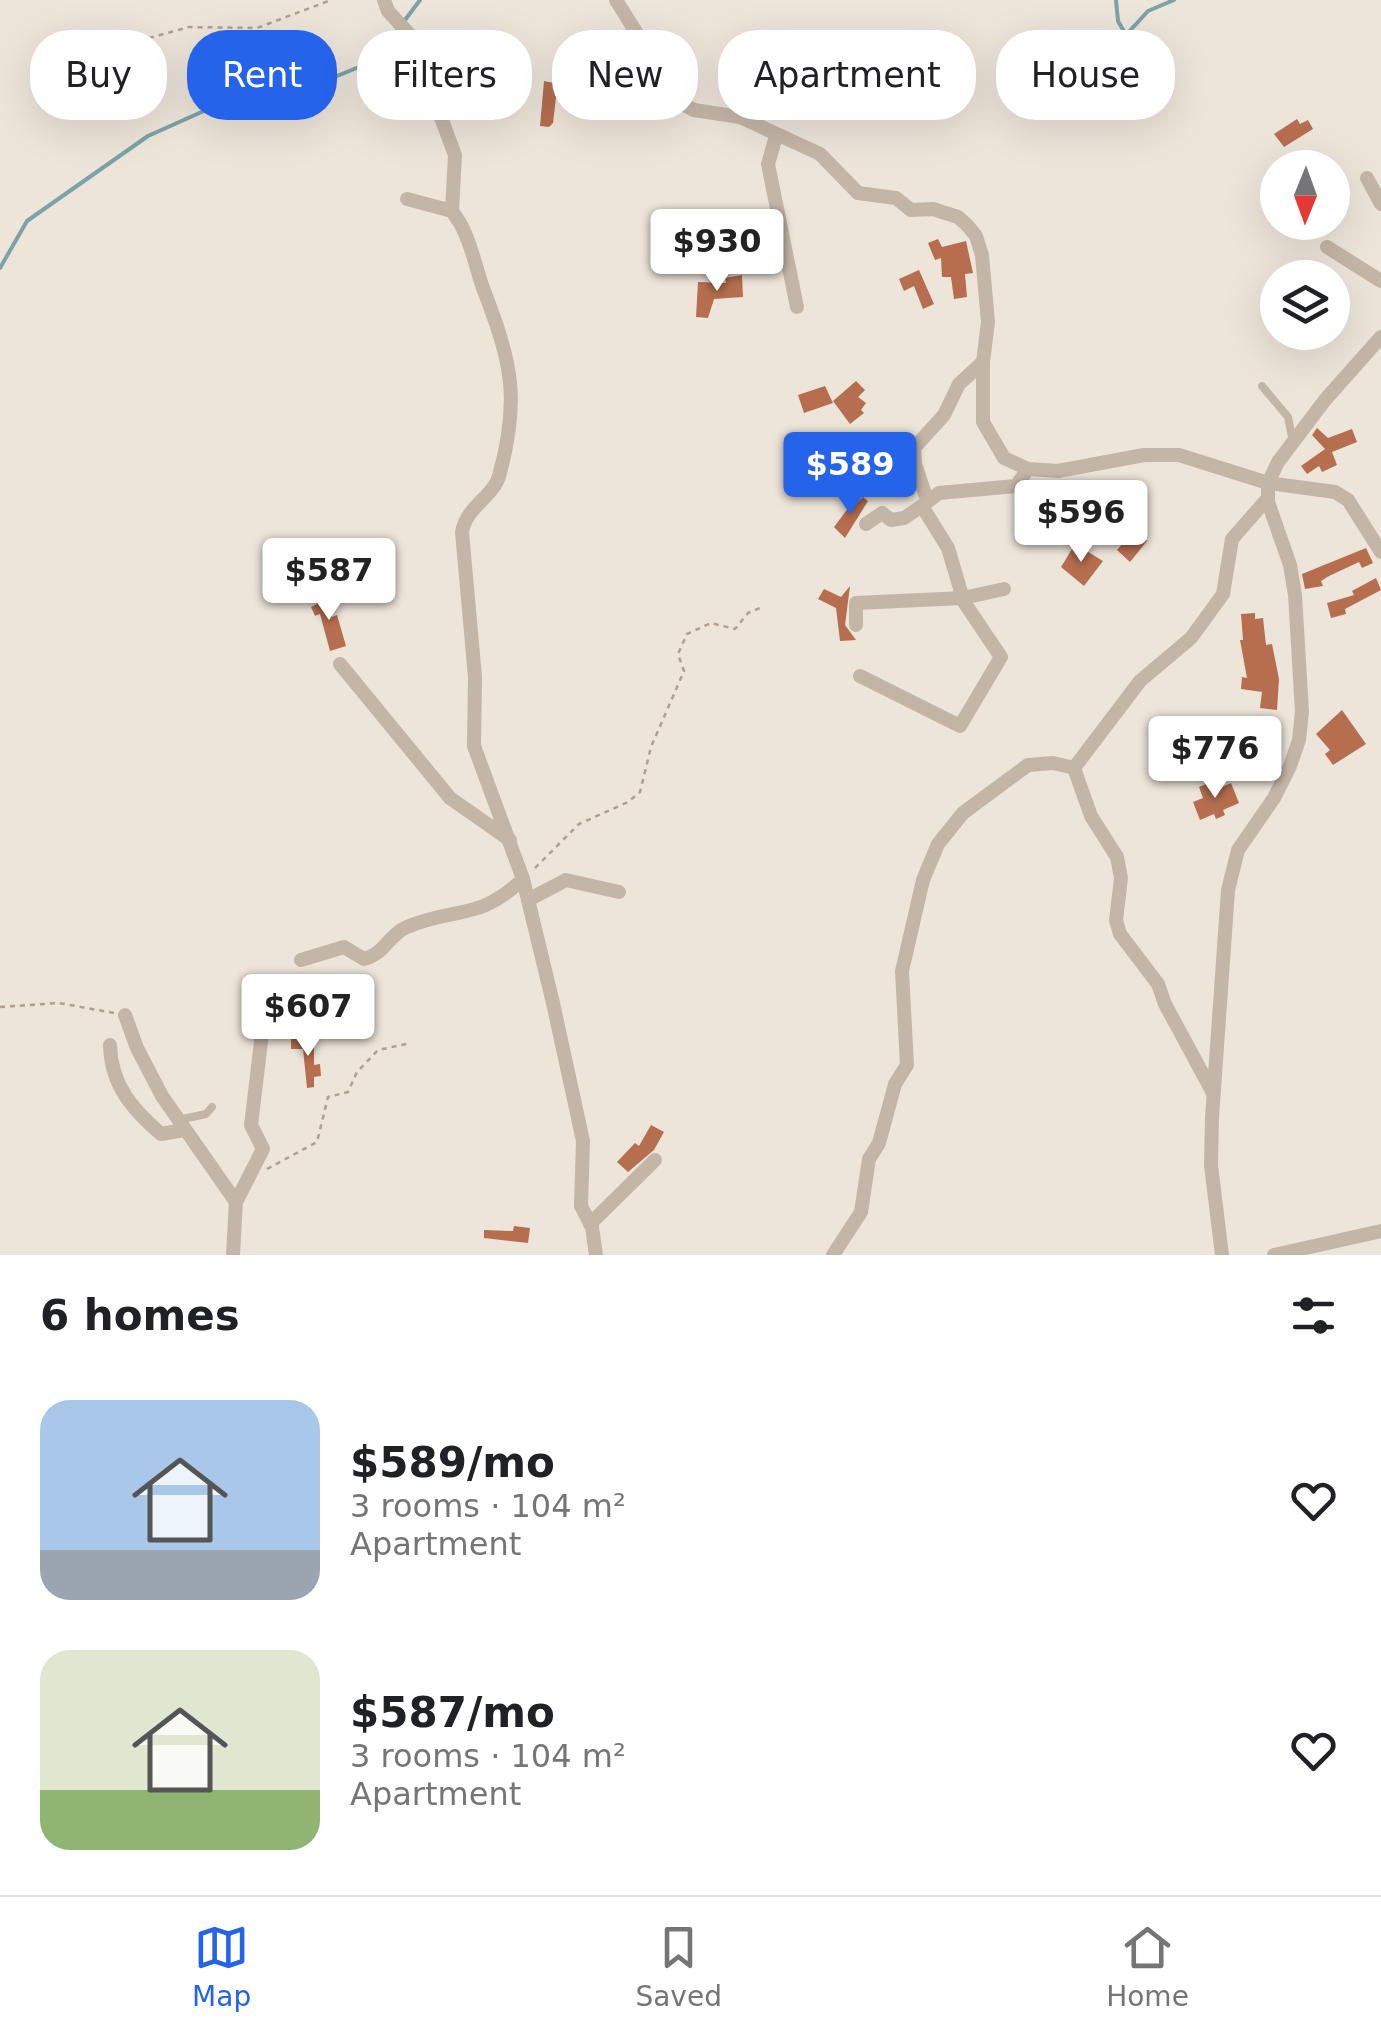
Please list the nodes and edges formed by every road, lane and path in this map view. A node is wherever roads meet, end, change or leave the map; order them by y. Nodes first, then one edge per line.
1 (331, 0) edge
2 (384, 0) edge
3 (616, 0) edge
4 (635, 30) edge
5 (167, 33) edge
6 (698, 111) edge
7 (776, 136) junction
8 (1367, 178) dead end
9 (408, 199) dead end
10 (1381, 204) edge
11 (452, 210) junction
12 (1326, 247) dead end
13 (1381, 281) edge
14 (797, 307) dead end
15 (1381, 337) edge
16 (983, 362) junction
17 (1262, 386) dead end
18 (1293, 442) junction
19 (1028, 469) junction
20 (1268, 491) junction
21 (925, 503) junction
22 (866, 524) dead end
23 (1381, 552) edge
24 (1004, 589) dead end
25 (963, 598) junction
26 (762, 607) dead end
27 (856, 626) dead end
28 (340, 664) dead end
29 (860, 676) dead end
30 (1074, 768) junction
31 (510, 841) junction
32 (523, 880) junction
33 (619, 892) dead end
34 (528, 900) junction
35 (302, 960) dead end
36 (254, 997) dead end
37 (0, 1007) edge
38 (125, 1015) joint
39 (411, 1043) dead end
40 (110, 1045) dead end
41 (1213, 1094) junction
42 (212, 1106) dead end
43 (181, 1125) junction
44 (654, 1160) dead end
45 (251, 1174) junction
46 (236, 1202) junction
47 (590, 1224) junction
48 (1381, 1230) edge
49 (233, 1255) edge
50 (596, 1255) edge
51 (832, 1255) edge
52 (1222, 1255) edge
53 (1274, 1255) edge

1 - 5 path
2 - 11 street
3 - 4 street
6 - 7 street
7 - 14 street
7 - 16 street
8 - 10 street
9 - 11 street
11 - 31 street
12 - 13 street
15 - 18 street
16 - 19 street
16 - 21 street
17 - 18 lane
18 - 20 street
19 - 20 street
19 - 21 street
20 - 23 street
20 - 30 street
20 - 41 street
21 - 22 street
21 - 25 street
24 - 25 street
25 - 27 street
25 - 29 street
26 - 32 path
28 - 31 street
30 - 41 street
30 - 51 street
31 - 32 street
32 - 34 street
32 - 35 street
33 - 34 street
34 - 47 street
36 - 45 street
37 - 38 path
38 - 43 street
39 - 45 path
40 - 43 street
41 - 52 street
42 - 43 lane
43 - 46 street
44 - 47 street
45 - 46 street
46 - 49 street
47 - 50 street
48 - 53 street

